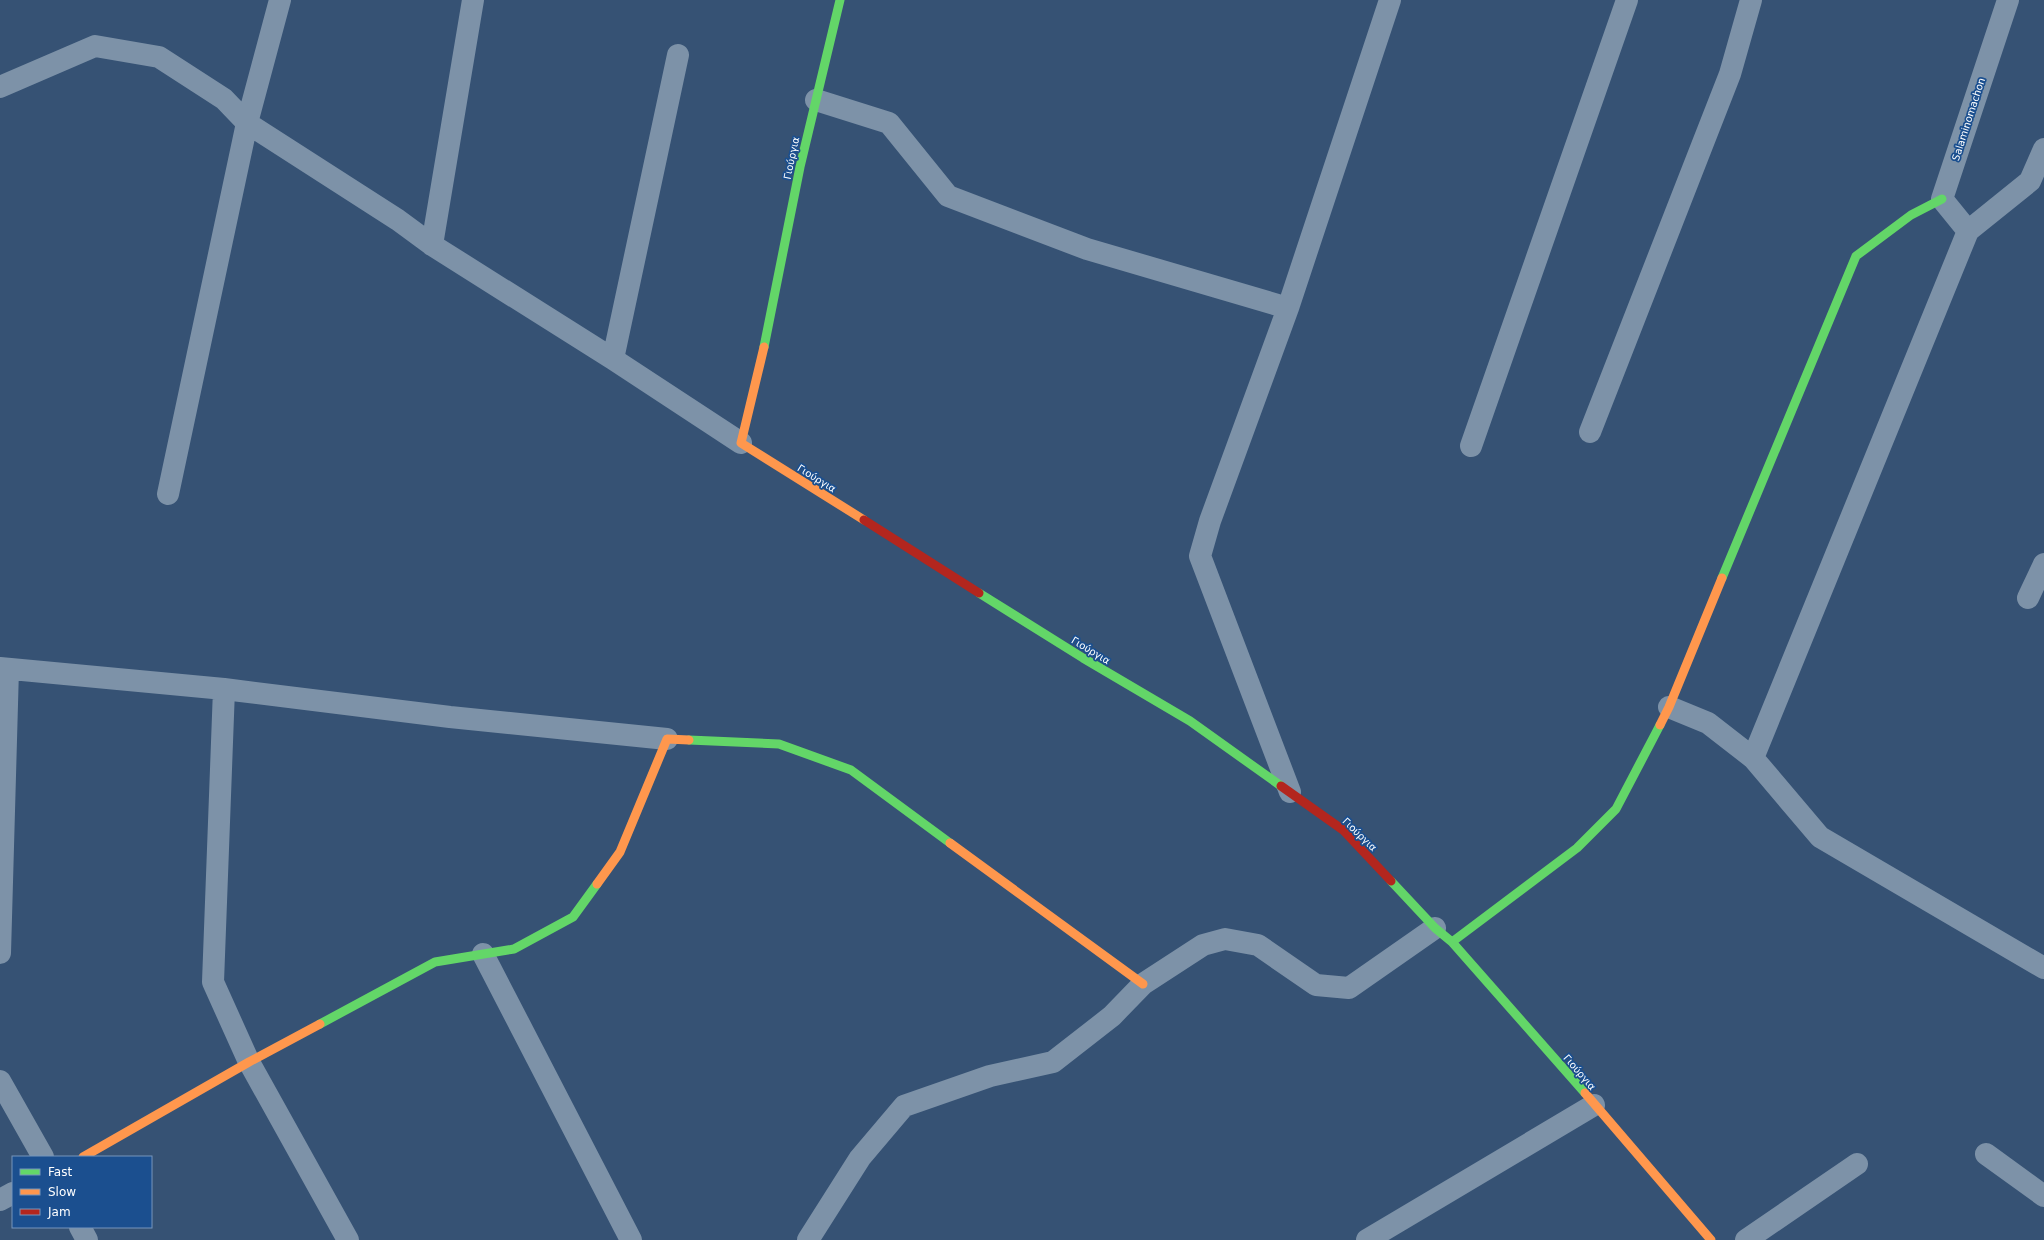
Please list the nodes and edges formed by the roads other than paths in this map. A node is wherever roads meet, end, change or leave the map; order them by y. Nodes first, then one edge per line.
1 (280, 0) edge
2 (473, 0) edge
3 (1390, 0) edge
4 (1627, 0) edge
5 (1751, 0) edge
6 (2008, 0) edge
7 (838, 1) edge
8 (678, 55) dead end
9 (0, 87) edge
10 (816, 100) junction
11 (247, 123) junction
12 (2044, 149) edge
13 (1942, 199) junction
14 (1968, 231) junction
15 (432, 245) junction
16 (1288, 308) junction
17 (613, 359) junction
18 (1590, 432) dead end
19 (741, 443) junction
20 (1471, 446) dead end
21 (168, 494) dead end
22 (2044, 564) edge
23 (2028, 598) dead end
24 (4, 669) edge
25 (224, 689) junction
26 (1670, 706) junction
27 (667, 739) junction
28 (1754, 758) junction
29 (1290, 792) junction
30 (1443, 935) junction
31 (0, 953) edge
32 (483, 954) junction
33 (2044, 968) edge
34 (1143, 984) junction
35 (249, 1062) junction
36 (0, 1081) edge
37 (1594, 1105) junction
38 (1986, 1154) dead end
39 (42, 1156) edge
40 (84, 1156) edge
41 (1857, 1164) dead end
42 (12, 1194) edge
43 (2044, 1196) edge
44 (0, 1200) edge
45 (81, 1228) edge
46 (87, 1240) edge
47 (348, 1240) edge
48 (631, 1240) edge
49 (808, 1240) edge
50 (1367, 1240) edge
51 (1711, 1240) edge
52 (1746, 1240) edge

1 - 11 street
2 - 15 street
3 - 16 street
4 - 20 street
5 - 18 street
6 - 13 street, Salaminomachon
7 - 10 street, Γιούργια
8 - 17 street
9 - 11 street
10 - 16 street
10 - 19 street, Γιούργια
11 - 15 street
11 - 21 street
12 - 14 street
13 - 14 street
13 - 26 street
14 - 28 street
15 - 17 street
16 - 29 street
17 - 19 street
19 - 29 street, Γιούργια
22 - 23 street
24 - 25 street
24 - 31 street
25 - 27 street
25 - 35 street
26 - 28 street
26 - 30 street
27 - 32 street
27 - 34 street
28 - 33 street
29 - 30 street, Γιούργια
30 - 34 street
30 - 37 street, Γιούργια
32 - 35 street
32 - 48 street
34 - 49 street
35 - 40 street
35 - 47 street
36 - 39 street
37 - 50 street
37 - 51 street, Γιούργια
38 - 43 street
41 - 52 street
42 - 44 street
45 - 46 street

